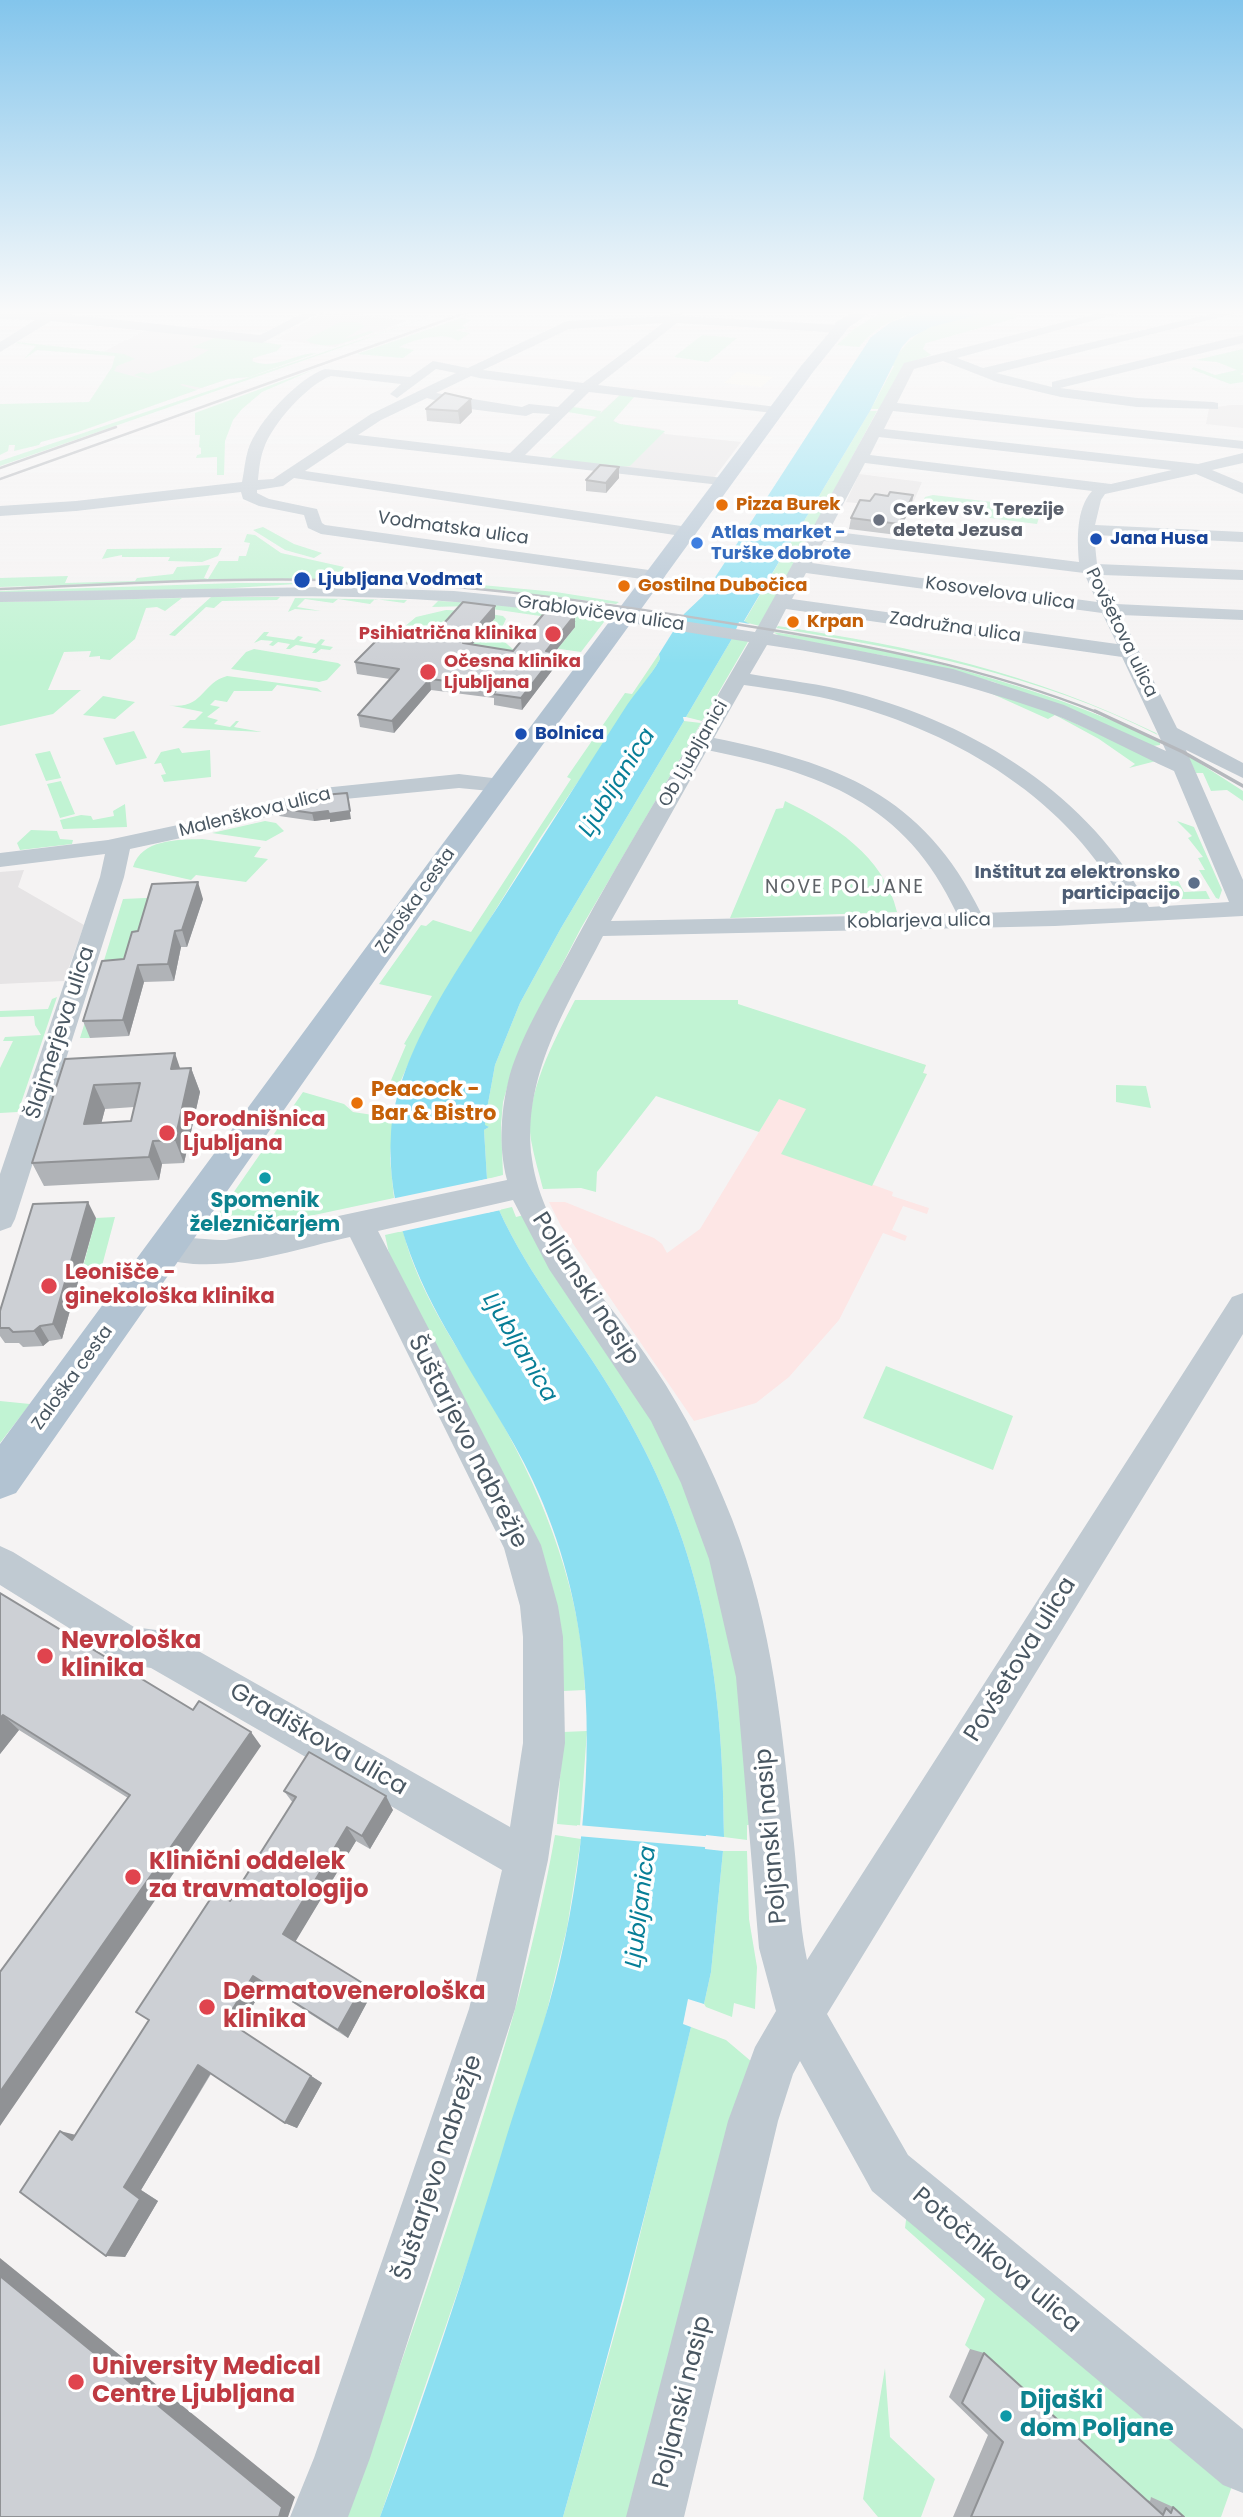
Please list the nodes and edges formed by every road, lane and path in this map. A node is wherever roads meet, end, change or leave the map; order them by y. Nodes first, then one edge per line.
1 (268, 429) edge
2 (356, 429) edge
3 (543, 429) edge
4 (763, 429) edge
5 (1097, 429) edge
6 (875, 432) joint
7 (485, 436) dead end
8 (343, 438) junction
9 (1243, 446) edge
10 (468, 453) junction
11 (514, 458) junction
12 (860, 458) junction
13 (1243, 458) edge
14 (1196, 468) junction
15 (295, 474) junction
16 (723, 483) junction
17 (1109, 488) junction
18 (1243, 489) edge
19 (254, 494) junction
20 (0, 511) edge
21 (1086, 530) junction
22 (688, 532) junction
23 (818, 534) junction
24 (1243, 537) edge
25 (800, 567) junction
26 (1090, 569) junction
27 (1243, 575) edge
28 (656, 576) junction
29 (0, 597) edge
30 (780, 603) junction
31 (1110, 609) junction
32 (1243, 615) edge
33 (624, 616) junction
34 (752, 637) junction
35 (1131, 652) junction
36 (740, 675) junction
37 (1168, 732) junction
38 (701, 742) junction
39 (1181, 765) junction
40 (1243, 772) edge
41 (501, 785) junction
42 (118, 845) junction
43 (0, 860) edge
44 (1243, 909) edge
45 (1142, 914) junction
46 (973, 920) junction
47 (594, 929) junction
48 (510, 1190) junction
49 (0, 1219) edge
50 (372, 1221) junction
51 (167, 1248) junction
52 (1243, 1306) edge
53 (0, 1479) edge
54 (0, 1563) edge
55 (526, 1860) junction
56 (800, 2014) junction
57 (1243, 2465) edge
58 (319, 2517) edge
59 (655, 2517) edge

1 - 19 street
2 - 8 street
3 - 11 street
4 - 16 main road, Zaloška cesta
5 - 9 street
6 - 12 street, Ob Ljubljanici
6 - 14 street
7 - 10 street
8 - 10 street
8 - 15 street
10 - 11 street
11 - 16 street
12 - 17 street
12 - 23 street, Ob Ljubljanici
13 - 14 street
14 - 17 street
14 - 18 street
15 - 19 street
15 - 22 street
16 - 22 main road, Zaloška cesta
17 - 21 street, Povšetova ulica
19 - 20 street
19 - 28 street, Vodmatska ulica
21 - 24 street
21 - 26 street, Povšetova ulica
22 - 28 main road, Zaloška cesta
23 - 25 street, Ob Ljubljanici
23 - 26 street
25 - 30 street, Ob Ljubljanici
25 - 31 street, Kosovelova ulica
26 - 27 street
26 - 31 street, Povšetova ulica
28 - 33 main road, Zaloška cesta
29 - 33 street, Grablovičeva ulica
30 - 34 street, Ob Ljubljanici
30 - 35 street, Zadružna ulica
31 - 32 street, Kosovelova ulica
31 - 35 street, Povšetova ulica
33 - 34 street, Grablovičeva ulica
33 - 41 main road, Zaloška cesta
34 - 36 street, Ob Ljubljanici
34 - 39 street, Grablovičeva ulica
35 - 37 street, Povšetova ulica
36 - 38 street, Ob Ljubljanici
36 - 45 street
37 - 39 street, Povšetova ulica
37 - 40 street
38 - 46 street
38 - 47 street, Ob Ljubljanici
39 - 44 street, Povšetova ulica
41 - 42 street, Malenškova ulica
41 - 51 main road, Zaloška cesta
42 - 43 street, Malenškova ulica
42 - 49 street, Šlajmerjeva ulica
44 - 45 street, Koblarjeva ulica
45 - 46 street, Koblarjeva ulica
46 - 47 street, Koblarjeva ulica
47 - 48 street, Ob Ljubljanici
48 - 50 street
48 - 56 street, Poljanski nasip
50 - 51 street
50 - 55 street, Šuštarjevo nabrežje
51 - 53 main road, Zaloška cesta
52 - 56 street, Povšetova ulica
54 - 55 street, Gradiškova ulica
55 - 58 street, Šuštarjevo nabrežje
56 - 57 street, Potočnikova ulica
56 - 59 street, Poljanski nasip

